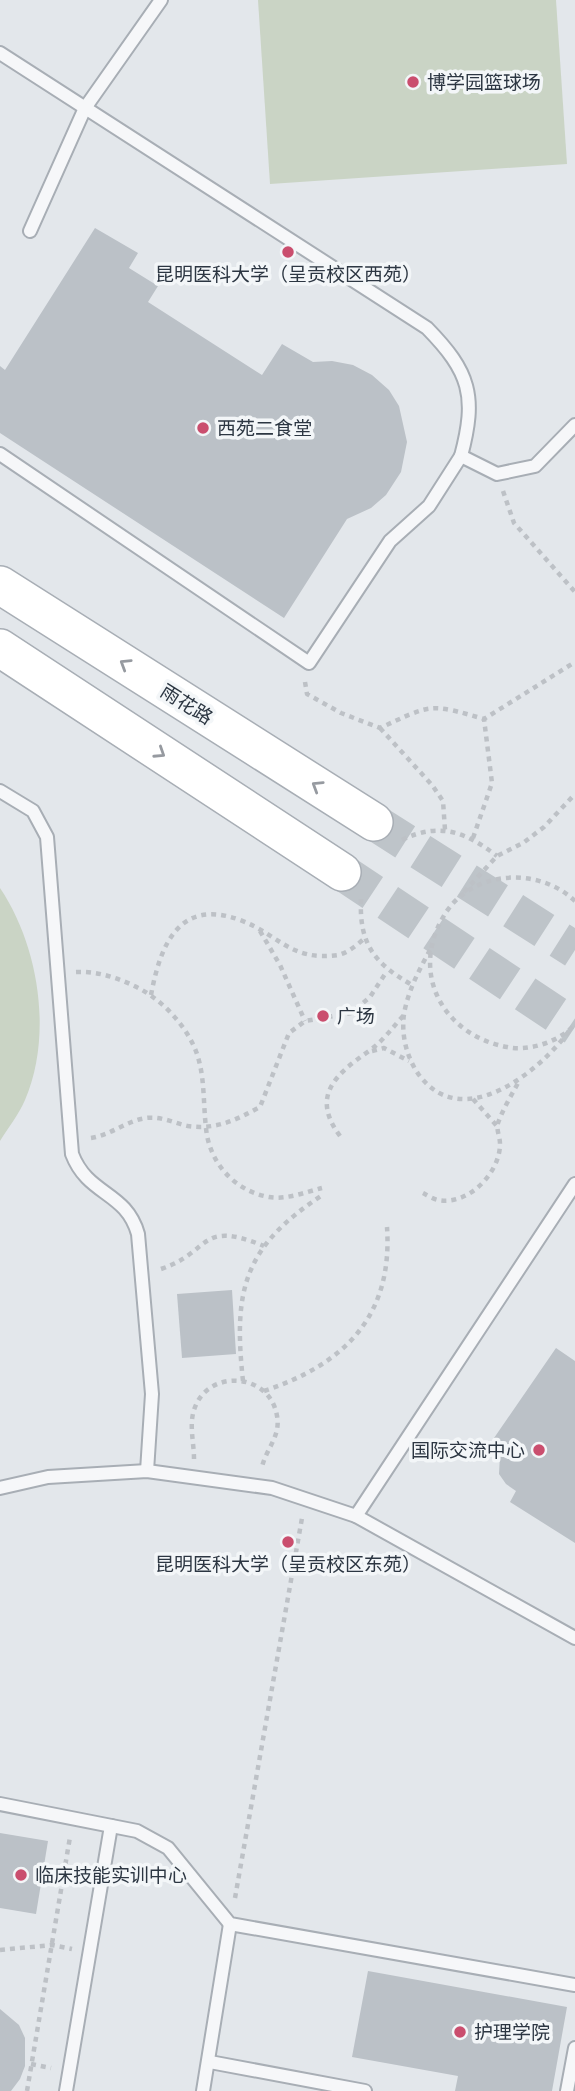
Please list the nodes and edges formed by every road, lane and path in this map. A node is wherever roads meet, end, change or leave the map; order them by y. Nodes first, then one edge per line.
1 (161, 0) edge
2 (0, 53) edge
3 (85, 108) junction
4 (30, 231) dead end
5 (575, 425) edge
6 (0, 454) edge
7 (461, 456) junction
8 (497, 474) junction
9 (0, 585) edge
10 (575, 592) edge
11 (0, 648) edge
12 (575, 662) edge
13 (309, 663) junction
14 (484, 719) junction
15 (380, 727) junction
16 (0, 792) edge
17 (575, 794) edge
18 (446, 830) junction
19 (383, 834) joint
20 (474, 838) junction
21 (498, 856) junction
22 (352, 883) joint
23 (462, 895) junction
24 (575, 901) edge
25 (260, 930) junction
26 (365, 938) junction
27 (432, 946) junction
28 (387, 971) junction
29 (58, 972) junction
30 (412, 985) junction
31 (151, 995) junction
32 (404, 1015) junction
33 (305, 1021) junction
34 (575, 1024) edge
35 (570, 1029) junction
36 (369, 1051) junction
37 (410, 1061) junction
38 (518, 1083) junction
39 (472, 1098) junction
40 (497, 1126) junction
41 (205, 1127) junction
42 (340, 1136) dead end
43 (71, 1140) junction
44 (575, 1184) edge
45 (423, 1194) dead end
46 (387, 1227) dead end
47 (264, 1246) junction
48 (142, 1272) junction
49 (243, 1381) junction
50 (264, 1391) junction
51 (148, 1471) junction
52 (193, 1477) junction
53 (258, 1486) junction
54 (0, 1488) edge
55 (306, 1499) junction
56 (356, 1516) junction
57 (573, 1632) edge
58 (0, 1804) edge
59 (74, 1819) junction
60 (111, 1826) junction
61 (230, 1924) junction
62 (52, 1945) junction
63 (0, 1950) edge
64 (575, 1985) edge
65 (575, 2049) edge
66 (210, 2062) junction
67 (27, 2091) edge
68 (66, 2091) edge
69 (203, 2091) edge
70 (366, 2091) edge
71 (568, 2091) edge

1 - 3 lane
2 - 3 lane
3 - 4 lane
3 - 7 lane
5 - 8 lane
6 - 13 lane
7 - 8 lane
7 - 13 lane
8 - 10 path
19 -> 9 street, 雨花路
11 -> 22 street
12 - 14 path
13 - 15 path
14 - 15 path
14 - 20 path
15 - 18 path
16 - 29 lane
17 - 21 path
18 - 19 path
18 - 20 path
20 - 21 path
21 - 23 path
22 - 26 path
23 - 24 path
23 - 27 path
25 - 26 path
25 - 31 path
25 - 33 path
26 - 28 path
27 - 30 path
27 - 35 path
28 - 30 path
28 - 33 path
29 - 31 path
29 - 43 lane
30 - 32 path
31 - 41 path
32 - 36 path
32 - 37 path
33 - 41 path
34 - 35 path
35 - 38 path
36 - 37 path
36 - 42 path
37 - 39 path
38 - 39 path
38 - 40 path
39 - 40 path
40 - 45 path
41 - 43 path
41 - 47 path
43 - 48 lane
44 - 56 lane
46 - 50 path
47 - 48 path
47 - 49 path
48 - 51 lane
49 - 50 path
49 - 52 path
50 - 53 path
51 - 52 lane
51 - 54 lane
52 - 53 lane
53 - 55 lane
55 - 56 lane
55 - 61 path
56 - 57 lane
58 - 59 lane
59 - 60 lane
59 - 62 path
60 - 61 lane
60 - 68 lane
61 - 64 lane
61 - 66 lane
62 - 63 path
62 - 67 path
65 - 71 lane
66 - 69 lane
66 - 70 lane

